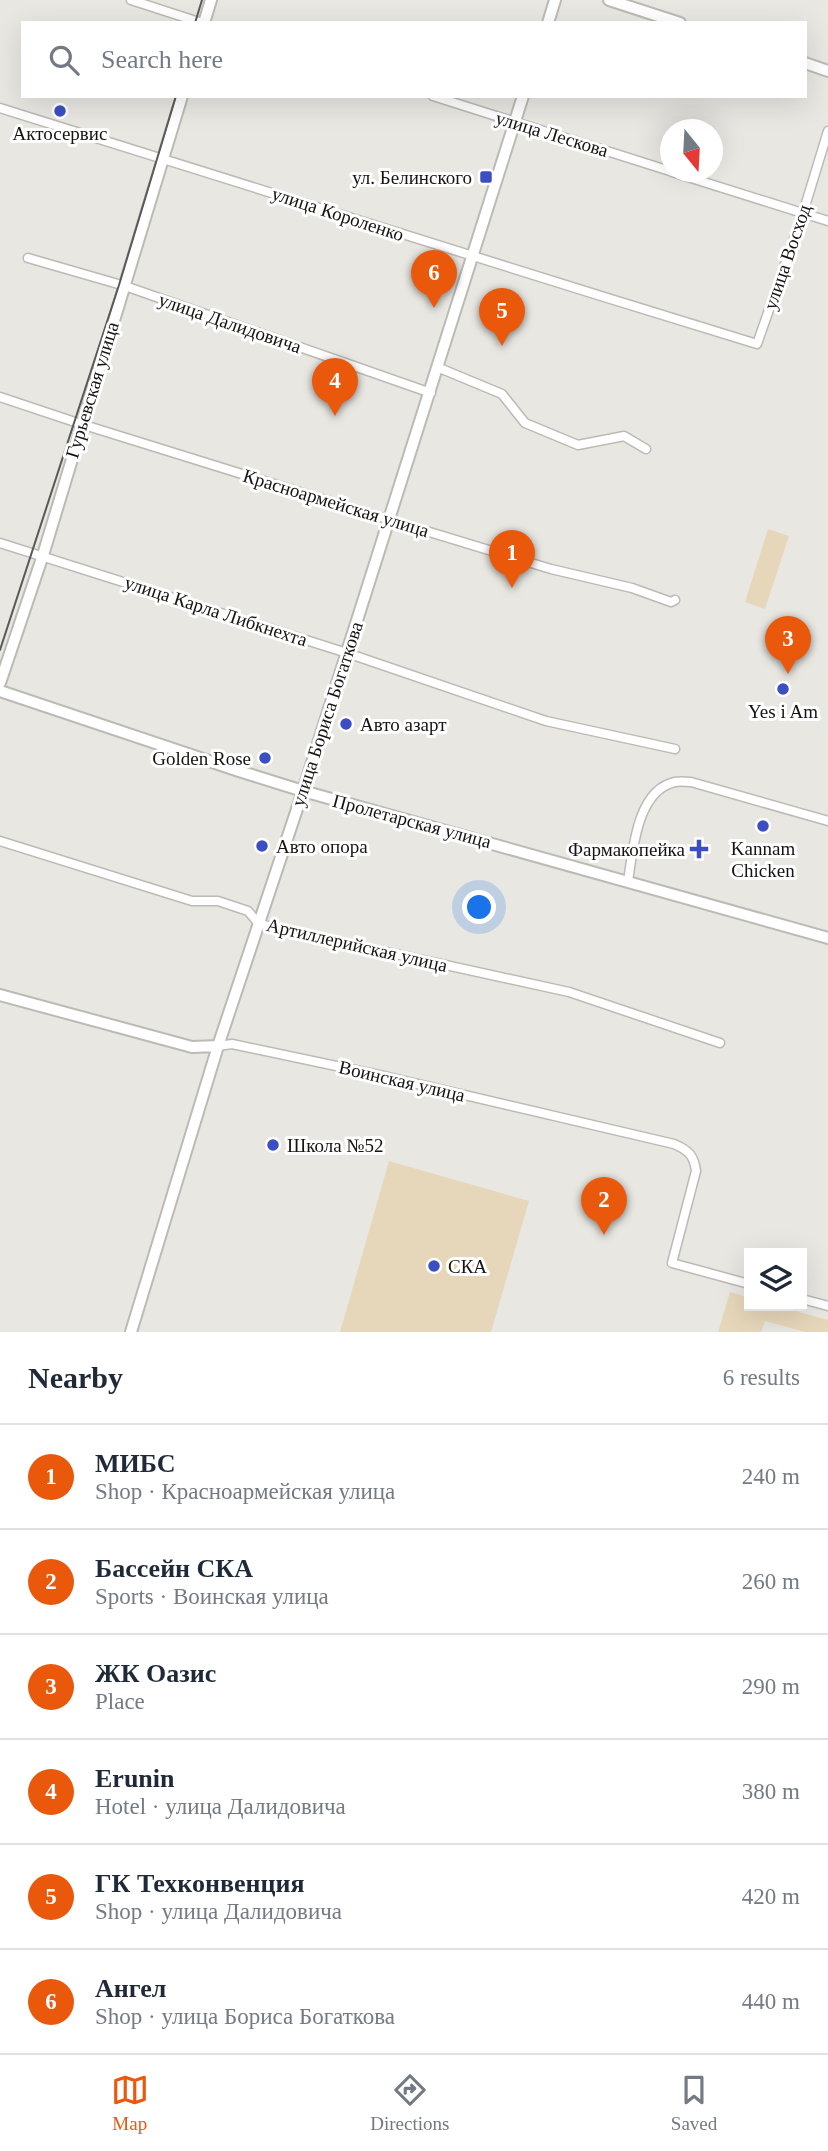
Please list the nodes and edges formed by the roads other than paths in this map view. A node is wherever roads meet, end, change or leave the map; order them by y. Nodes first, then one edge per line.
1 (131, 0) edge
2 (211, 0) edge
3 (555, 0) edge
4 (609, 0) edge
5 (197, 21) edge
6 (204, 21) edge
7 (549, 21) edge
8 (674, 21) edge
9 (807, 64) edge
10 (828, 71) edge
11 (181, 98) edge
12 (439, 98) edge
13 (522, 98) edge
14 (0, 107) edge
15 (515, 122) junction
16 (828, 131) edge
17 (164, 158) junction
18 (660, 168) edge
19 (706, 182) edge
20 (803, 213) junction
21 (828, 221) edge
22 (474, 257) junction
23 (29, 258) dead end
24 (125, 286) junction
25 (757, 344) joint
26 (437, 367) junction
27 (431, 393) junction
28 (0, 397) edge
29 (81, 424) junction
30 (646, 449) dead end
31 (390, 520) junction
32 (0, 542) edge
33 (43, 555) junction
34 (674, 600) dead end
35 (346, 653) junction
36 (0, 683) edge
37 (0, 691) edge
38 (674, 749) dead end
39 (303, 791) junction
40 (828, 821) edge
41 (0, 841) edge
42 (628, 881) junction
43 (259, 924) junction
44 (828, 938) edge
45 (0, 995) edge
46 (720, 1043) dead end
47 (218, 1046) junction
48 (744, 1283) edge
49 (807, 1300) edge
50 (828, 1306) edge
51 (131, 1332) edge

1 - 5 street
2 - 6 main road
3 - 7 main road
4 - 8 main road
9 - 10 main road
11 - 17 main road, Гурьевская улица
12 - 15 street, улица Лескова
13 - 15 main road, улица Бориса Богаткова
14 - 17 street, улица Короленко
15 - 18 street, улица Лескова
15 - 22 main road, улица Бориса Богаткова
16 - 20 street, улица Восход
17 - 22 street, улица Короленко
17 - 24 main road, Гурьевская улица
19 - 20 street, улица Лескова
20 - 21 street, улица Лескова
20 - 25 street, улица Восход
22 - 25 street, улица Короленко
22 - 26 main road, улица Бориса Богаткова
23 - 24 street, улица Далидовича
24 - 27 street, улица Далидовича
24 - 29 main road, Гурьевская улица
26 - 27 main road, улица Бориса Богаткова
26 - 30 street
27 - 31 main road, улица Бориса Богаткова
28 - 29 street, Красноармейская улица
29 - 31 street, Красноармейская улица
29 - 33 main road, Гурьевская улица
31 - 34 street, Красноармейская улица
31 - 35 main road, улица Бориса Богаткова
32 - 33 street, улица Карла Либкнехта
33 - 35 street, улица Карла Либкнехта
33 - 36 main road, Гурьевская улица
35 - 38 street, улица Карла Либкнехта
35 - 39 main road, улица Бориса Богаткова
37 - 39 main road, Пролетарская улица
39 - 42 main road, Пролетарская улица
39 - 43 main road, улица Бориса Богаткова
40 - 42 street
41 - 43 street, Артиллерийская улица
42 - 44 main road, Пролетарская улица
43 - 46 street, Артиллерийская улица
43 - 47 main road, улица Бориса Богаткова
45 - 47 main road, Воинская улица
47 - 48 street, Воинская улица
47 - 51 main road, улица Бориса Богаткова
49 - 50 street

